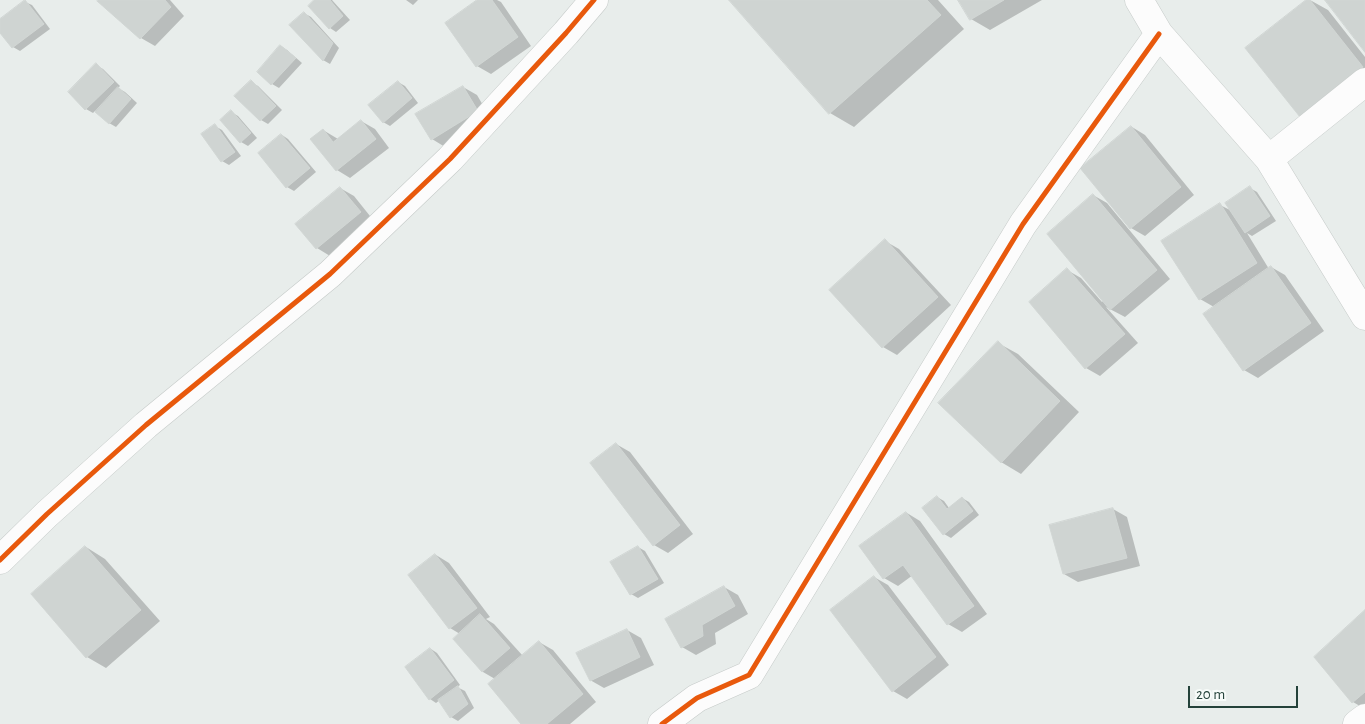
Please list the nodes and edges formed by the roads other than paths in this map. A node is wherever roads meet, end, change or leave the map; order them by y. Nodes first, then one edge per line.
1 (594, 0) edge
2 (1139, 0) edge
3 (1159, 34) junction
4 (1365, 82) edge
5 (1269, 159) junction
6 (1365, 316) edge
7 (0, 560) edge
8 (1365, 718) edge
9 (662, 724) edge
10 (1357, 724) edge

1 - 7 street
2 - 3 street
3 - 5 street
3 - 9 street
4 - 5 street
5 - 6 street
8 - 10 street

